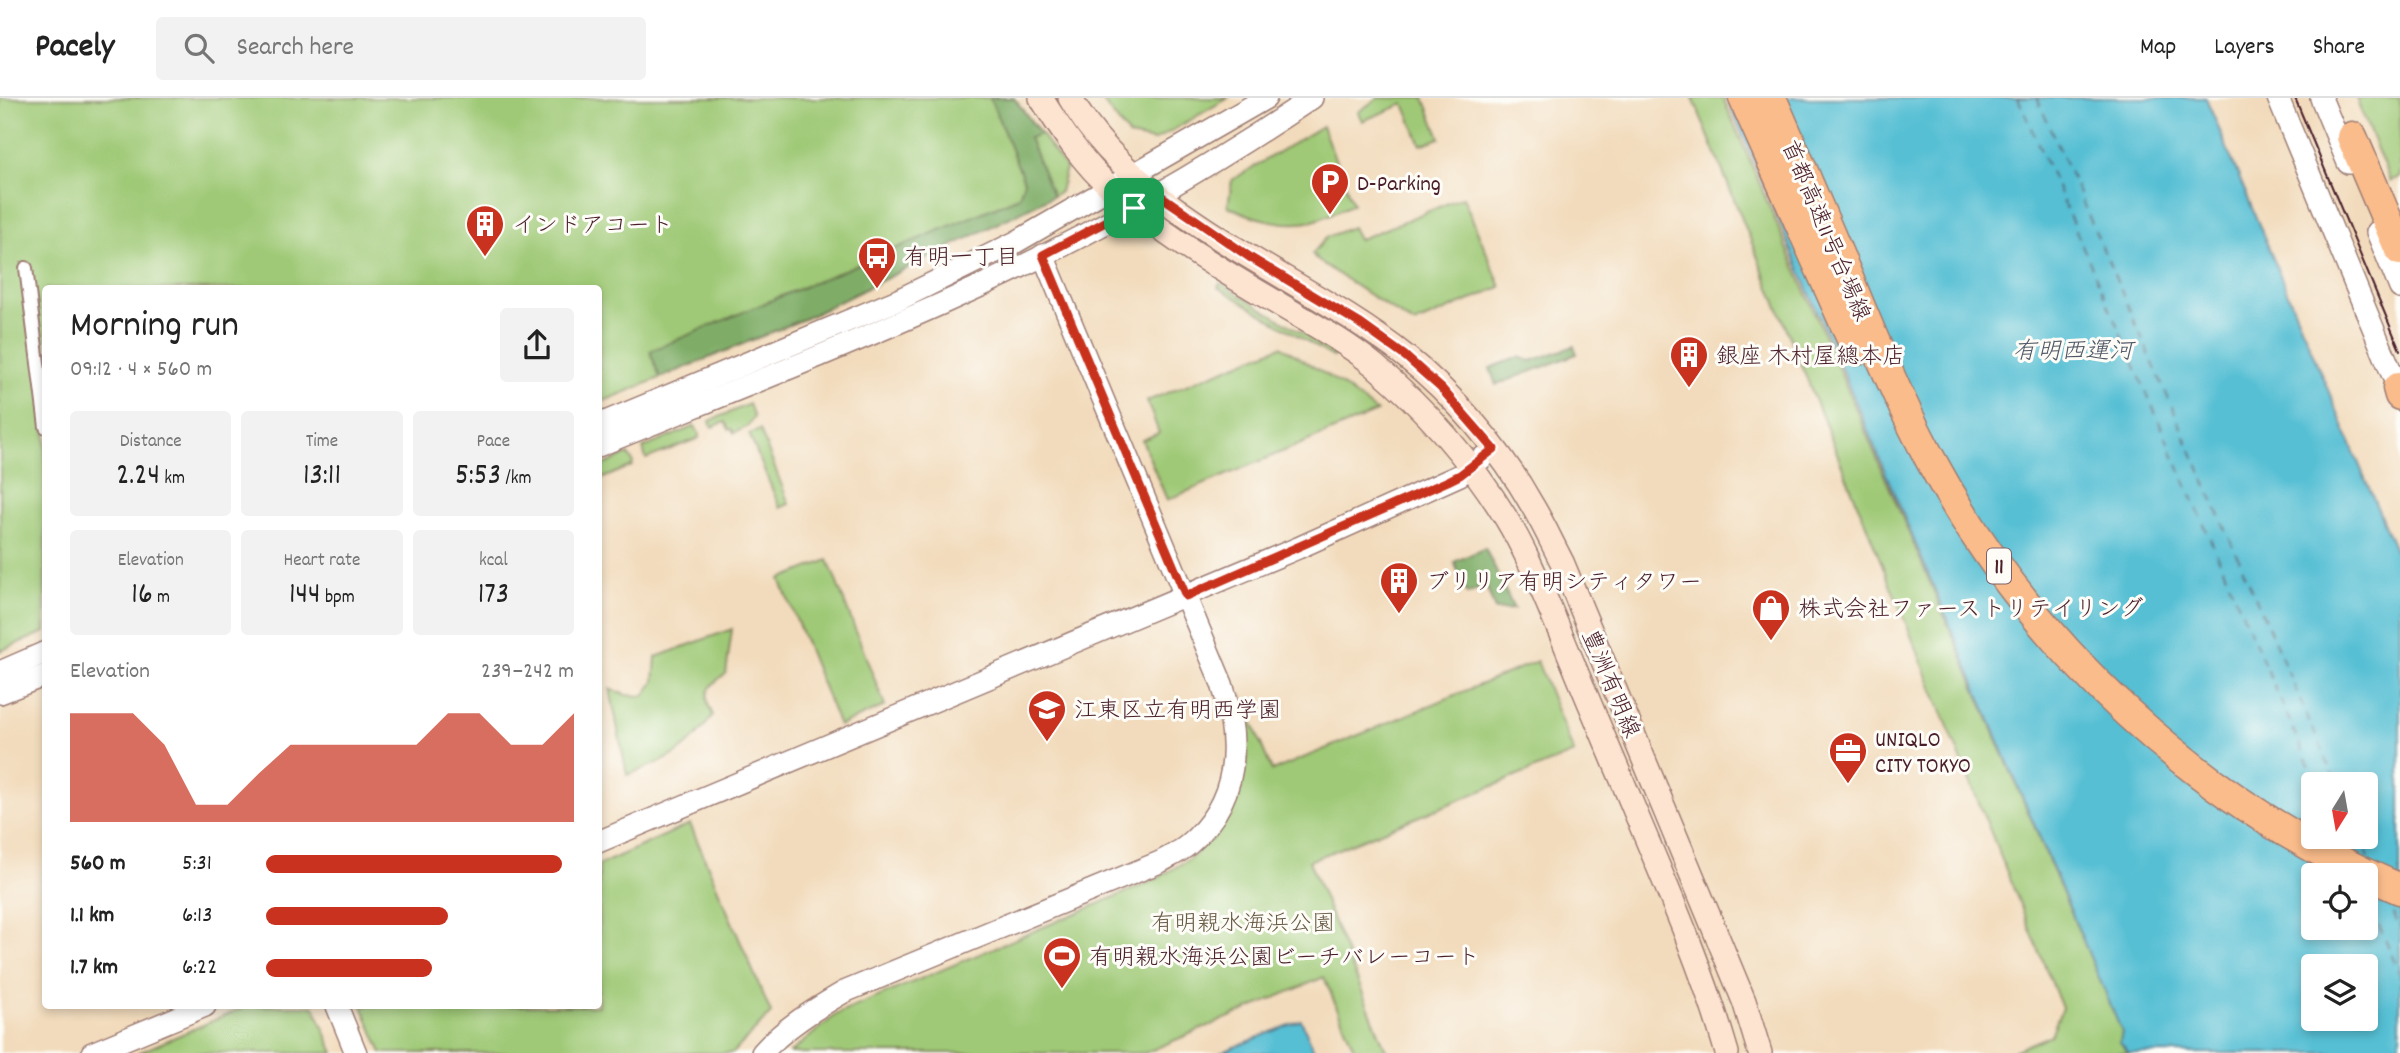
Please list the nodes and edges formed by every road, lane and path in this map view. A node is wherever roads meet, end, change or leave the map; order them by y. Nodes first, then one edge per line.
1 (1041, 98) edge
2 (1070, 98) edge
3 (1266, 98) edge
4 (1312, 98) edge
5 (1744, 98) edge
6 (1772, 98) edge
7 (2262, 98) edge
8 (2278, 98) edge
9 (2332, 103) edge
10 (2284, 129) junction
11 (2352, 137) junction
12 (1134, 175) junction
13 (1111, 188) junction
14 (1158, 194) junction
15 (1134, 208) junction
16 (2400, 250) edge
17 (1043, 255) junction
18 (26, 268) dead end
19 (2400, 275) edge
20 (2400, 288) edge
21 (2399, 392) edge
22 (42, 395) edge
23 (602, 423) edge
24 (602, 444) edge
25 (1494, 449) junction
26 (1471, 467) junction
27 (1186, 596) junction
28 (42, 654) edge
29 (0, 671) edge
30 (42, 677) edge
31 (0, 693) edge
32 (602, 840) edge
33 (2305, 863) edge
34 (2400, 890) edge
35 (2378, 901) edge
36 (2400, 911) edge
37 (198, 1009) edge
38 (338, 1009) edge
39 (1758, 1050) edge
40 (92, 1053) edge
41 (356, 1053) edge
42 (762, 1053) edge
43 (1727, 1053) edge

1 - 13 main road, 豊洲有明線
2 - 12 main road, 豊洲有明線
3 - 12 street
4 - 14 street
5 - 33 highway, 首都高速11号台場線 / 11
6 - 34 highway, 首都高速11号台場線 / 11
7 - 10 street
8 - 10 street
9 - 11 street
9 - 20 street
10 - 21 street
11 - 16 highway
11 - 19 street
12 - 13 street
12 - 14 main road, 豊洲有明線
13 - 15 main road, 豊洲有明線
13 - 23 street
14 - 15 street
14 - 25 main road, 豊洲有明線
15 - 17 street
15 - 26 main road, 豊洲有明線
17 - 24 street
17 - 27 street
18 - 22 street
25 - 26 street
25 - 39 main road, 豊洲有明線
26 - 27 street
26 - 43 main road, 豊洲有明線
27 - 32 street
27 - 42 street
28 - 29 street
30 - 31 street
35 - 36 highway
37 - 40 street
38 - 41 street

